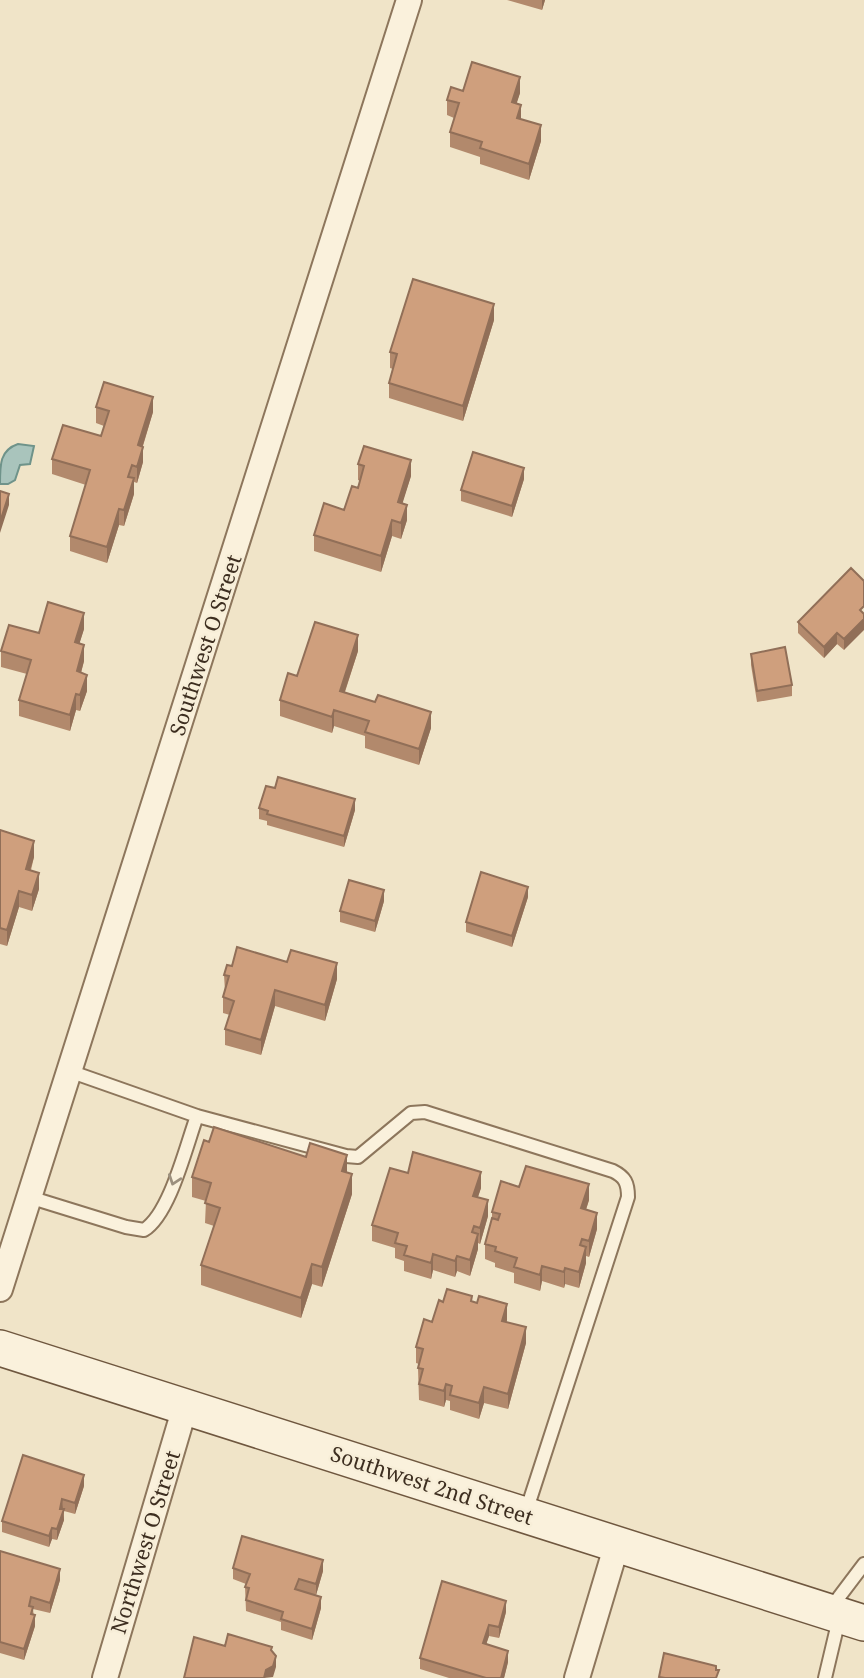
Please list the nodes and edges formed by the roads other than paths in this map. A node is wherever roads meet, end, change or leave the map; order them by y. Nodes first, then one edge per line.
1 (409, 0) edge
2 (69, 1071) junction
3 (197, 1116) junction
4 (29, 1197) junction
5 (0, 1289) edge
6 (0, 1348) edge
7 (186, 1407) junction
8 (525, 1515) junction
9 (617, 1544) junction
10 (864, 1564) edge
11 (844, 1617) edge
12 (105, 1678) edge
13 (577, 1678) edge
14 (825, 1678) edge

1 - 2 street, Southwest O Street
2 - 3 lane
2 - 4 street, Southwest O Street
3 -> 4 lane
3 - 8 lane
4 - 5 street, Southwest O Street
6 - 7 main road, Southwest 2nd Street
7 - 8 main road, Southwest 2nd Street
7 - 12 street, Northwest O Street
8 - 9 main road, Southwest 2nd Street
9 - 11 main road, Southwest 2nd Street
9 - 13 street
10 - 11 lane
11 - 14 lane

